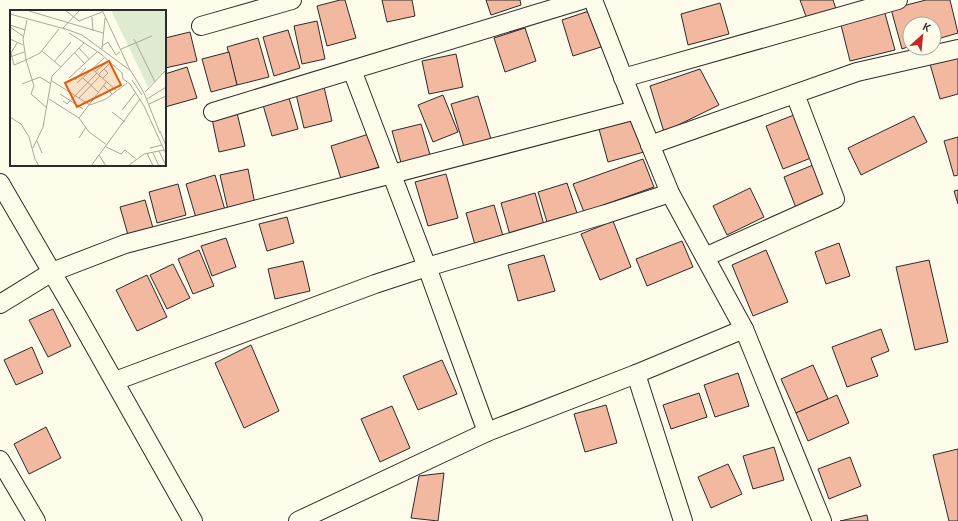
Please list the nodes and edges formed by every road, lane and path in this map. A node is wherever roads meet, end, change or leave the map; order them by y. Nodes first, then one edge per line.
1 (292, 0) edge
2 (582, 0) edge
3 (593, 0) edge
4 (898, 0) edge
5 (529, 8) edge
6 (200, 26) dead end
7 (958, 49) edge
8 (352, 70) junction
9 (623, 78) junction
10 (795, 94) junction
11 (636, 110) junction
12 (213, 112) dead end
13 (650, 145) junction
14 (391, 175) junction
15 (0, 183) edge
16 (670, 193) junction
17 (705, 257) junction
18 (426, 267) junction
19 (52, 272) junction
20 (0, 304) edge
21 (744, 329) junction
22 (636, 374) junction
23 (115, 381) junction
24 (487, 432) junction
25 (0, 460) edge
26 (36, 521) edge
27 (193, 521) edge
28 (298, 521) edge
29 (683, 521) edge
30 (822, 521) edge

1 - 6 street
2 - 5 street
3 - 9 street
4 - 9 street
5 - 8 street
7 - 10 street
8 - 12 street
8 - 14 street
9 - 11 street
10 - 13 street
10 - 17 street
11 - 13 street
11 - 14 street
13 - 16 street
14 - 18 street
14 - 19 street
15 - 19 street
16 - 17 street
16 - 18 street
17 - 21 street
18 - 23 street
18 - 24 street
19 - 20 street
19 - 23 street
21 - 22 street
21 - 30 street
22 - 24 street
22 - 29 street
23 - 27 street
24 - 28 street
25 - 26 street

